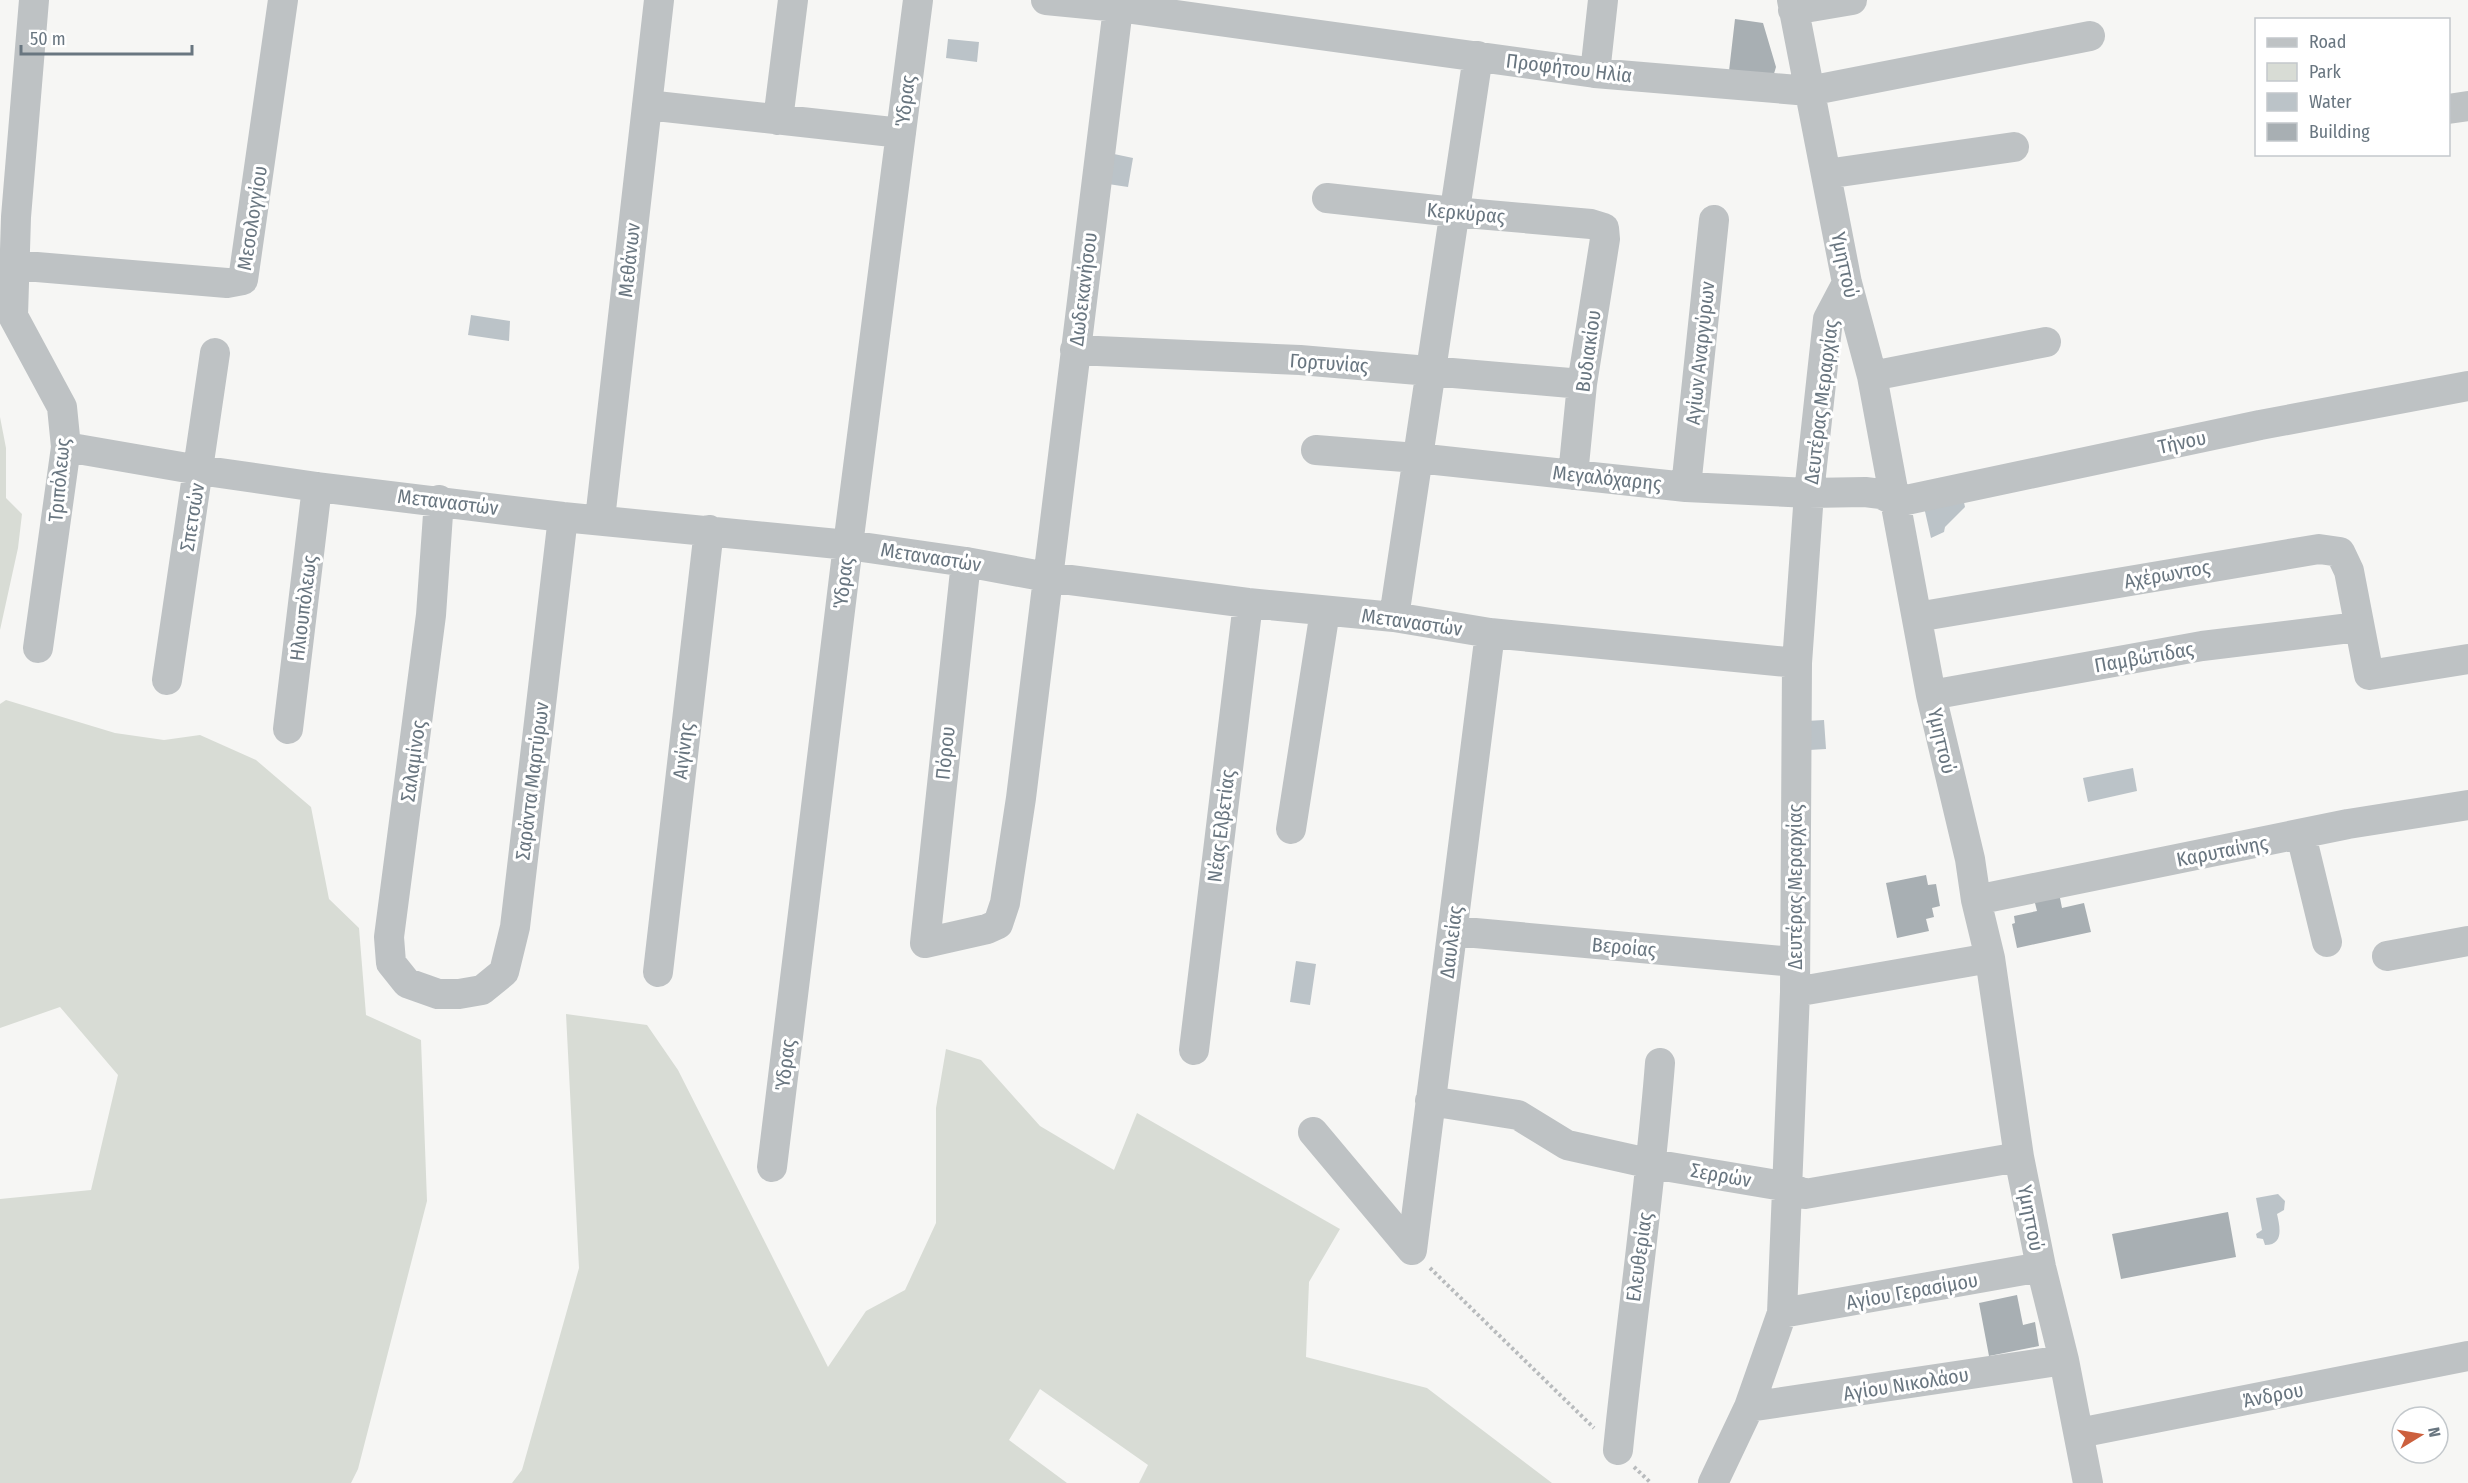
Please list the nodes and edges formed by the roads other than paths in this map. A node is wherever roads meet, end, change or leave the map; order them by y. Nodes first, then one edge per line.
1 (34, 0) edge
2 (283, 0) edge
3 (659, 0) edge
4 (793, 0) edge
5 (918, 0) edge
6 (1046, 0) edge
7 (1603, 0) edge
8 (1852, 0) edge
9 (1118, 3) edge
10 (1793, 5) edge
11 (2090, 36) dead end
12 (1478, 56) junction
13 (1594, 73) junction
14 (1809, 91) junction
15 (647, 105) junction
16 (2468, 106) edge
17 (2450, 109) edge
18 (778, 120) junction
19 (901, 133) junction
20 (2014, 147) dead end
21 (1826, 174) junction
22 (1327, 198) dead end
23 (1454, 212) junction
24 (1714, 220) dead end
25 (1604, 228) joint
26 (13, 265) junction
27 (1847, 283) junction
28 (2046, 342) dead end
29 (1075, 350) junction
30 (215, 353) dead end
31 (1430, 370) junction
32 (1872, 376) junction
33 (1582, 384) junction
34 (2468, 386) edge
35 (66, 447) junction
36 (1316, 450) dead end
37 (1417, 458) junction
38 (199, 470) junction
39 (1573, 475) junction
40 (317, 487) junction
41 (1686, 487) junction
42 (1809, 493) junction
43 (439, 500) junction
44 (1897, 502) junction
45 (562, 517) junction
46 (600, 519) junction
47 (709, 530) junction
48 (848, 545) junction
49 (966, 562) junction
50 (1047, 577) junction
51 (1248, 603) junction
52 (1325, 610) junction
53 (1394, 617) junction
54 (1917, 617) junction
55 (2358, 627) junction
56 (1490, 633) junction
57 (38, 648) dead end
58 (2468, 659) edge
59 (1797, 663) junction
60 (167, 680) dead end
61 (1931, 695) junction
62 (288, 729) dead end
63 (2468, 805) edge
64 (1291, 829) dead end
65 (2301, 835) junction
66 (1976, 900) junction
67 (1453, 931) junction
68 (2468, 941) edge
69 (2327, 942) dead end
70 (925, 943) joint
71 (2388, 956) dead end
72 (1990, 958) junction
73 (1794, 962) junction
74 (658, 972) dead end
75 (1795, 992) junction
76 (438, 994) joint
77 (1194, 1050) dead end
78 (1659, 1063) dead end
79 (1430, 1101) junction
80 (1313, 1132) dead end
81 (2019, 1157) junction
82 (1652, 1164) junction
83 (772, 1167) dead end
84 (1789, 1187) junction
85 (2041, 1267) junction
86 (1782, 1313) junction
87 (2468, 1356) edge
88 (2064, 1360) junction
89 (1749, 1407) junction
90 (2079, 1433) junction
91 (1617, 1450) road end
92 (1713, 1483) edge
93 (2088, 1483) edge

1 - 26 street, Τριπόλεως
2 - 26 street, Μεσολογγίου
3 - 15 street, Μεθάνων
4 - 18 street
5 - 19 street, Ύδρας
6 - 9 street, Προφήτου Ηλία
7 - 13 street
8 - 10 street
9 - 12 street, Προφήτου Ηλία
9 - 29 street, Δωδεκανήσου
10 - 14 street, Υμηττού
11 - 14 street, Προφήτου Ηλία
12 - 13 street, Προφήτου Ηλία
12 - 23 street
13 - 14 street, Προφήτου Ηλία
14 - 21 street, Υμηττού
15 - 18 street
15 - 46 street, Μεθάνων
16 - 17 street
18 - 19 street
19 - 48 street, Ύδρας
20 - 21 street
21 - 27 street, Υμηττού
22 - 23 street, Κερκύρας
23 - 25 street, Κερκύρας
23 - 31 street
24 - 41 street, Αγίων Αναργύρων
25 - 33 street, Βυδιακίου
26 - 35 street, Τριπόλεως
27 - 32 street, Υμηττού
27 - 42 street, Δευτέρας Μεραρχίας
28 - 32 street
29 - 31 street, Γορτυνίας
29 - 50 street, Δωδεκανήσου
30 - 38 street, Σπετσών
31 - 33 street, Γορτυνίας
31 - 37 street
32 - 44 street, Υμηττού
33 - 39 street, Βυδιακίου
34 - 44 street, Τήνου
35 - 38 street, Μεταναστών
35 - 57 street, Τριπόλεως
36 - 37 street, Μεγαλόχαρης
37 - 39 street, Μεγαλόχαρης
37 - 53 street
38 - 40 street, Μεταναστών
38 - 60 street, Σπετσών
39 - 41 street, Μεγαλόχαρης
40 - 43 street, Μεταναστών
40 - 62 street, Ηλιουπόλεως
41 - 42 street, Μεγαλόχαρης
42 - 44 street, Μεγαλόχαρης
42 - 59 street, Δευτέρας Μεραρχίας
43 - 45 street, Μεταναστών
43 - 76 street, Σαλαμίνος
44 - 54 street, Υμηττού
45 - 46 street, Μεταναστών
45 - 76 street, Σαράντα Μαρτύρων
46 - 47 street, Μεταναστών
47 - 48 street, Μεταναστών
47 - 74 street, Αιγίνης
48 - 49 street, Μεταναστών
48 - 83 street, Ύδρας
49 - 50 street, Μεταναστών
49 - 70 street, Πόρου
50 - 51 street, Μεταναστών
50 - 70 street, Δωδεκανήσου
51 - 52 street, Μεταναστών
51 - 77 street, Νέας Ελβετίας
52 - 53 street, Μεταναστών
52 - 64 street
53 - 56 street, Μεταναστών
54 - 55 street, Αχέρωντος
54 - 61 street, Υμηττού
55 - 58 street
55 - 61 street, Παμβώτιδας
56 - 59 street, Μεταναστών
56 - 67 street, Δαυλείας
59 - 73 street, Δευτέρας Μεραρχίας
61 - 66 street, Υμηττού
63 - 65 street, Καρυταίνης
65 - 66 street, Καρυταίνης
65 - 69 street
66 - 72 street, Υμηττού
67 - 73 street, Βεροίας
67 - 79 street, Δαυλείας
68 - 71 street
72 - 75 street
72 - 81 street, Υμηττού
73 - 75 street, Δευτέρας Μεραρχίας
75 - 84 street, Δευτέρας Μεραρχίας
78 - 82 street, Ελευθερίας
79 - 80 street, Δαυλείας
79 - 82 street, Σερρών
81 - 84 street, Σερρών
81 - 85 street, Υμηττού
82 - 84 street, Σερρών
82 - 91 street, Ελευθερίας
84 - 86 street, Δευτέρας Μεραρχίας
85 - 86 street, Αγίου Γερασίμου
85 - 88 street, Υμηττού
86 - 89 street, Δευτέρας Μεραρχίας
87 - 90 street, Άνδρου
88 - 89 street, Αγίου Νικολάου
88 - 90 street, Υμηττού
89 - 92 street, Δευτέρας Μεραρχίας
90 - 93 street, Υμηττού

